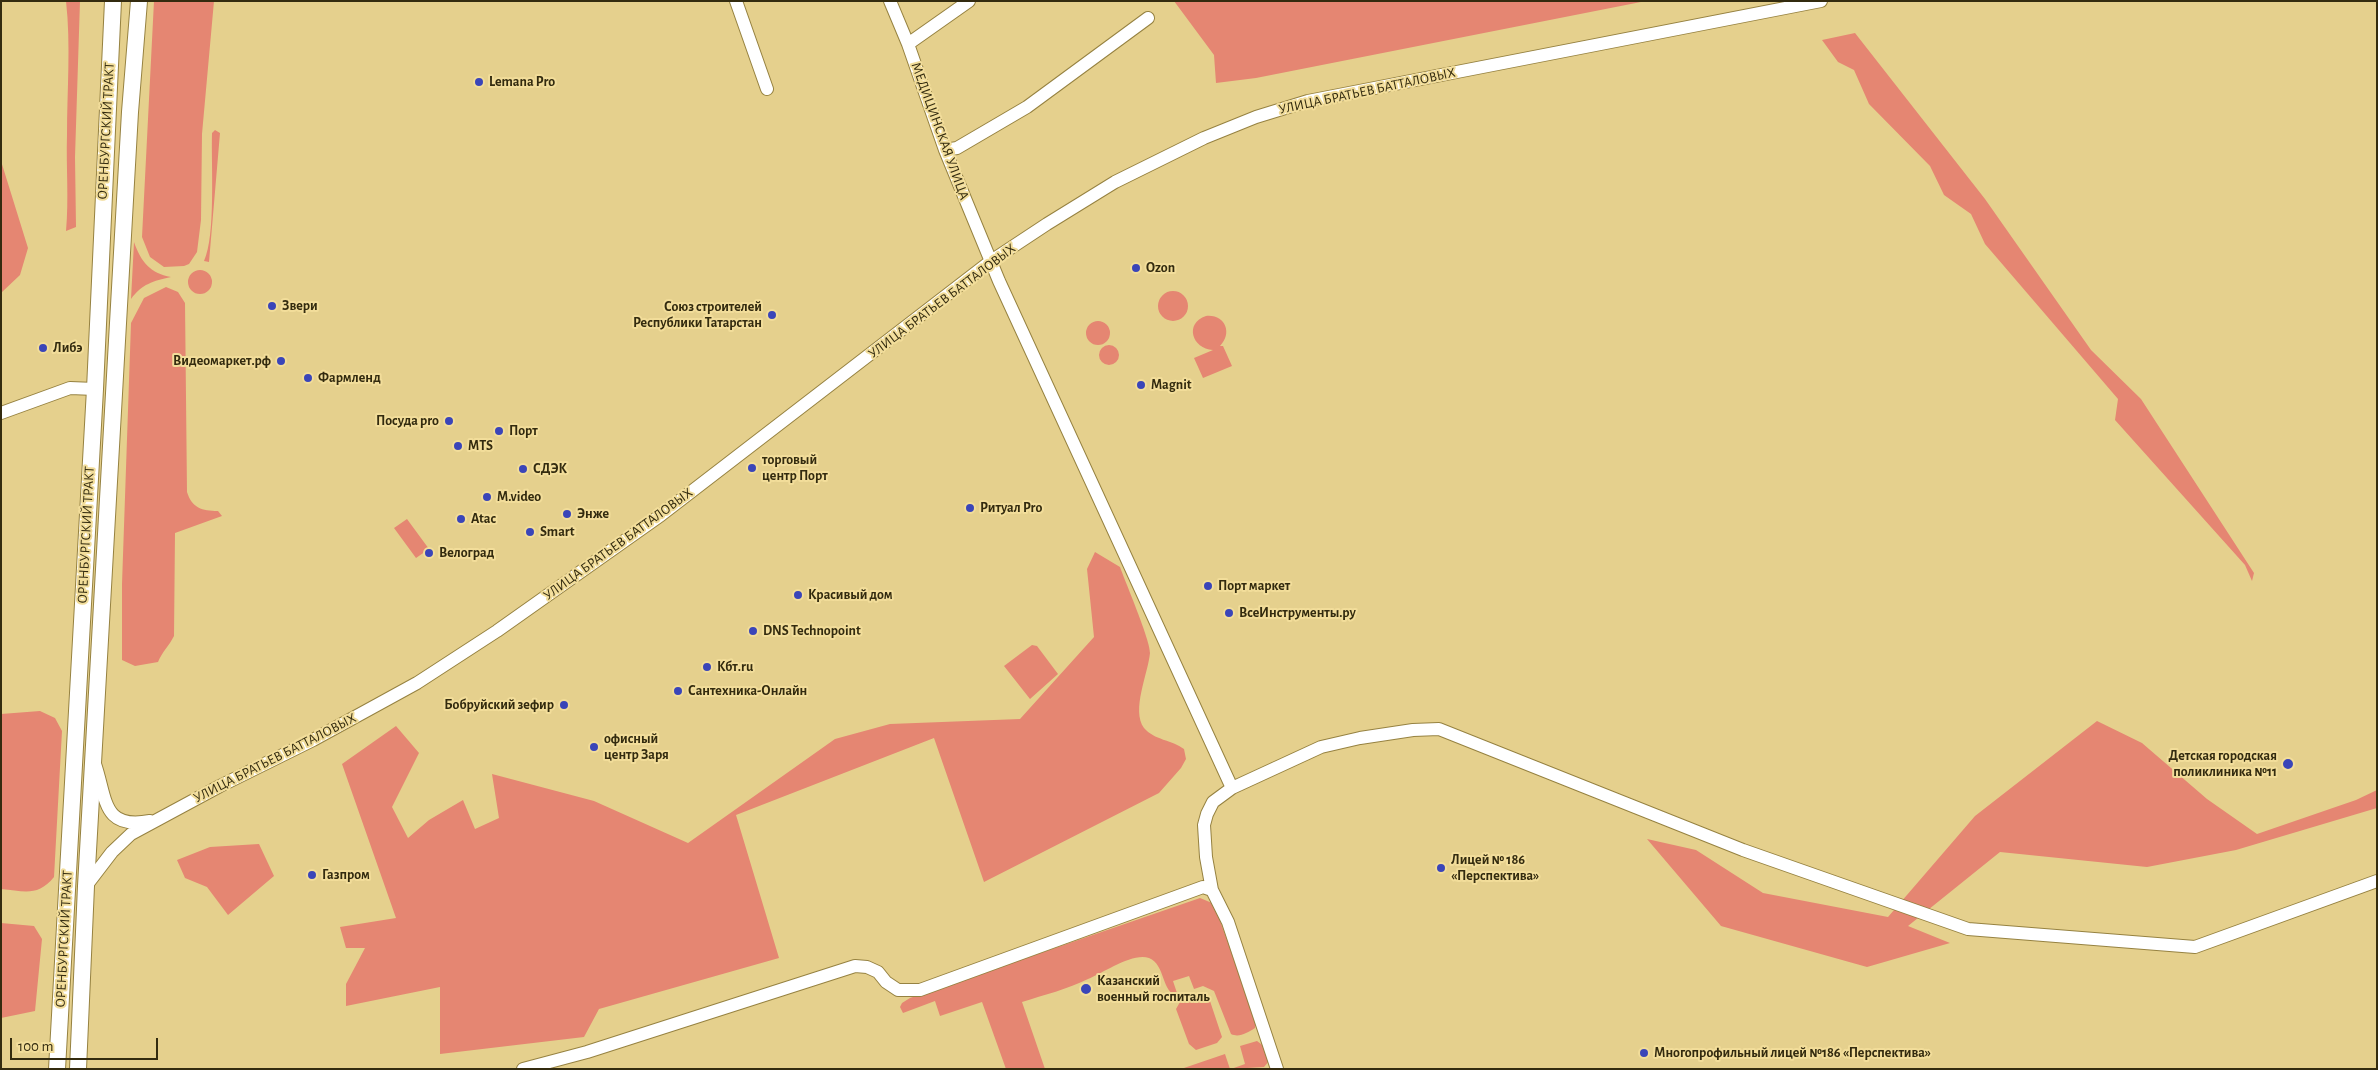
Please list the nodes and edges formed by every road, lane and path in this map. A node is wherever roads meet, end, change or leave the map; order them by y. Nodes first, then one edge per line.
1 (113, 1) edge
2 (140, 1) edge
3 (736, 1) edge
4 (890, 1) edge
5 (969, 1) edge
6 (1817, 2) edge
7 (1148, 18) dead end
8 (908, 44) junction
9 (767, 89) dead end
10 (945, 150) junction
11 (991, 261) junction
12 (95, 389) junction
13 (1, 414) edge
14 (93, 759) junction
15 (1232, 788) junction
16 (157, 819) junction
17 (2377, 881) edge
18 (86, 886) junction
19 (1212, 890) junction
20 (57, 1069) edge
21 (78, 1069) edge
22 (523, 1069) edge
23 (1277, 1069) edge

1 - 12 main road, ОРЕНБУРГСКИЙ ТРАКТ
2 - 14 main road, ОРЕНБУРГСКИЙ ТРАКТ
3 - 9 street
4 - 8 street, МЕДИЦИНСКАЯ УЛИЦА
5 - 8 street
6 - 11 street, УЛИЦА БРАТЬЕВ БАТТАЛОВЫХ
7 - 10 street
8 - 10 street, МЕДИЦИНСКАЯ УЛИЦА
10 - 11 street, МЕДИЦИНСКАЯ УЛИЦА
11 - 15 street, МЕДИЦИНСКАЯ УЛИЦА
11 - 16 street, УЛИЦА БРАТЬЕВ БАТТАЛОВЫХ
12 - 13 street
12 - 20 main road, ОРЕНБУРГСКИЙ ТРАКТ
14 - 16 street, УЛИЦА БРАТЬЕВ БАТТАЛОВЫХ
14 - 18 main road, ОРЕНБУРГСКИЙ ТРАКТ
15 - 17 street
15 - 19 street
16 - 18 street, УЛИЦА БРАТЬЕВ БАТТАЛОВЫХ
18 - 21 main road, ОРЕНБУРГСКИЙ ТРАКТ
19 - 22 street
19 - 23 street

